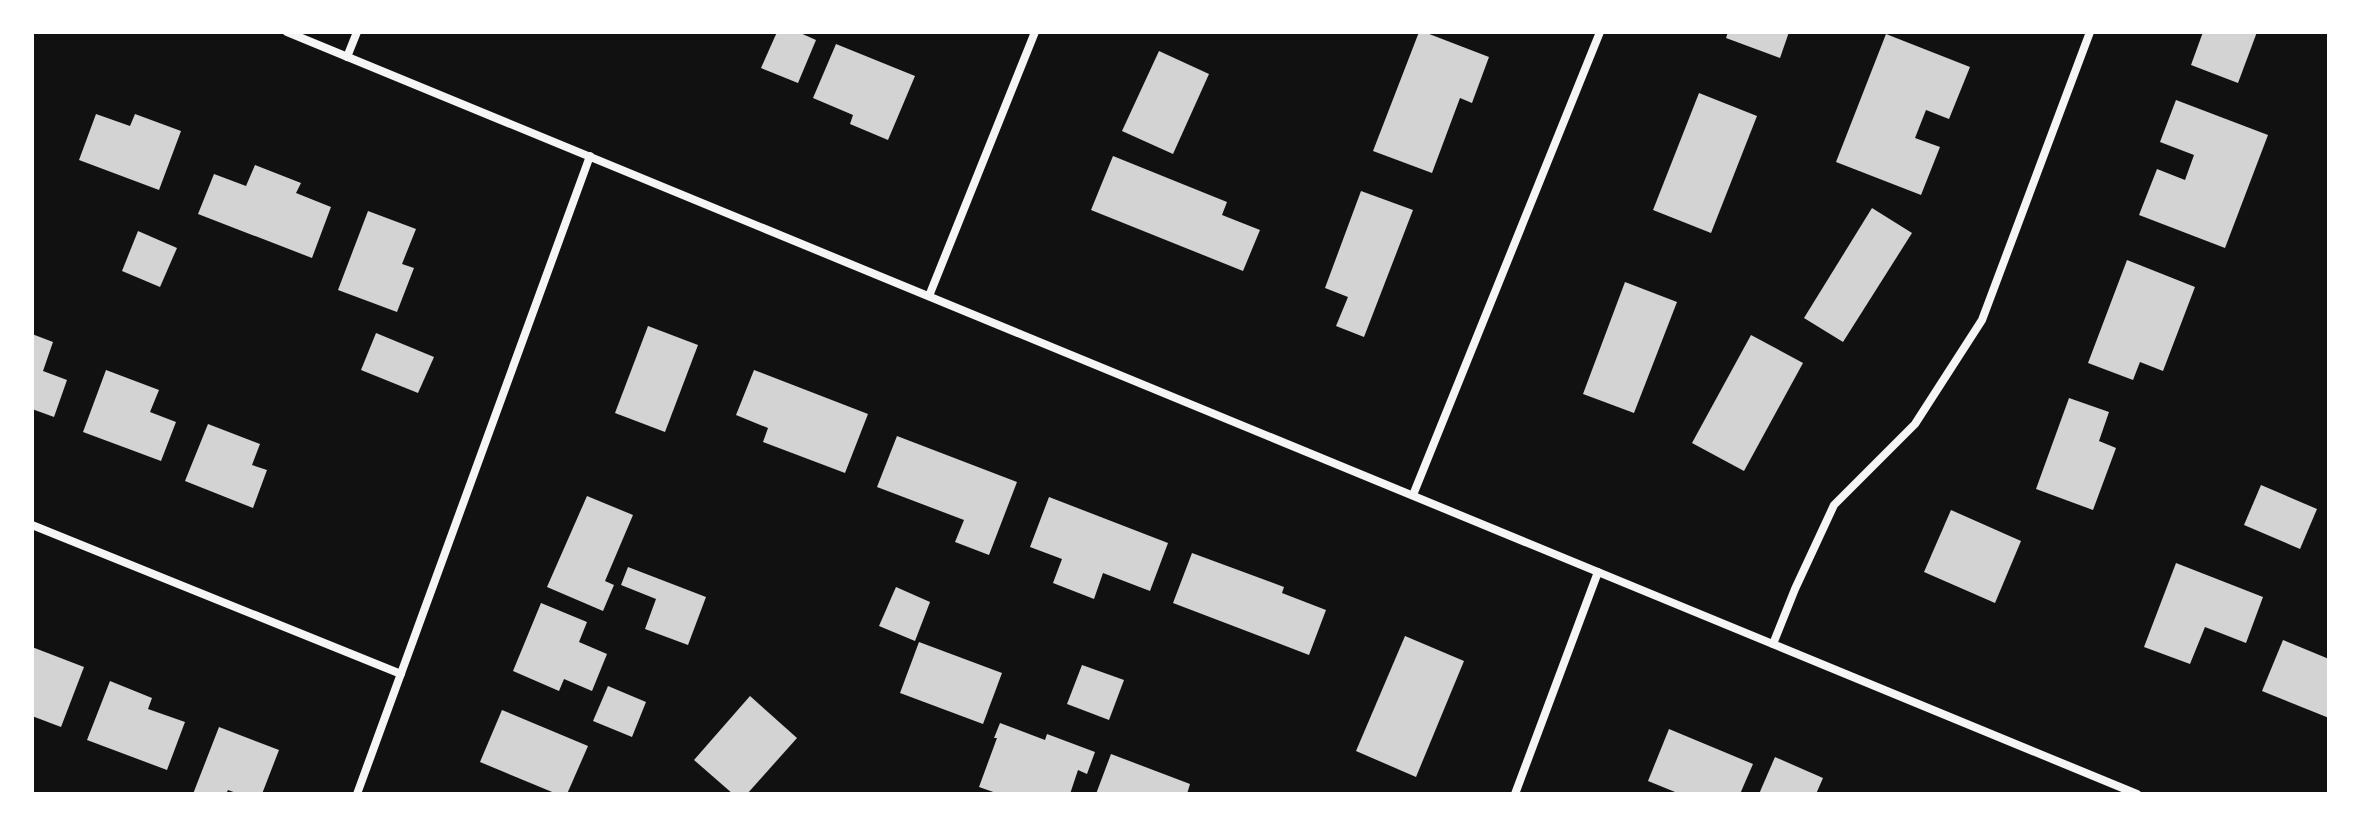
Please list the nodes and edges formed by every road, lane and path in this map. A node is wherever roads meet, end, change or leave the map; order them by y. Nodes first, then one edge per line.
1 (287, 32) edge
2 (357, 32) edge
3 (1035, 32) edge
4 (1600, 32) edge
5 (2090, 32) edge
6 (347, 57) junction
7 (590, 156) junction
8 (929, 296) junction
9 (1413, 495) junction
10 (32, 525) edge
11 (1598, 572) junction
12 (1773, 644) junction
13 (401, 674) junction
14 (357, 794) edge
15 (1515, 794) edge
16 (2137, 794) edge

1 - 6 street
2 - 6 street
3 - 8 street
4 - 9 street
5 - 12 street
6 - 7 street
7 - 8 street
7 - 13 street
8 - 9 street
9 - 11 street
10 - 13 street
11 - 12 street
11 - 15 street
12 - 16 street
13 - 14 street

